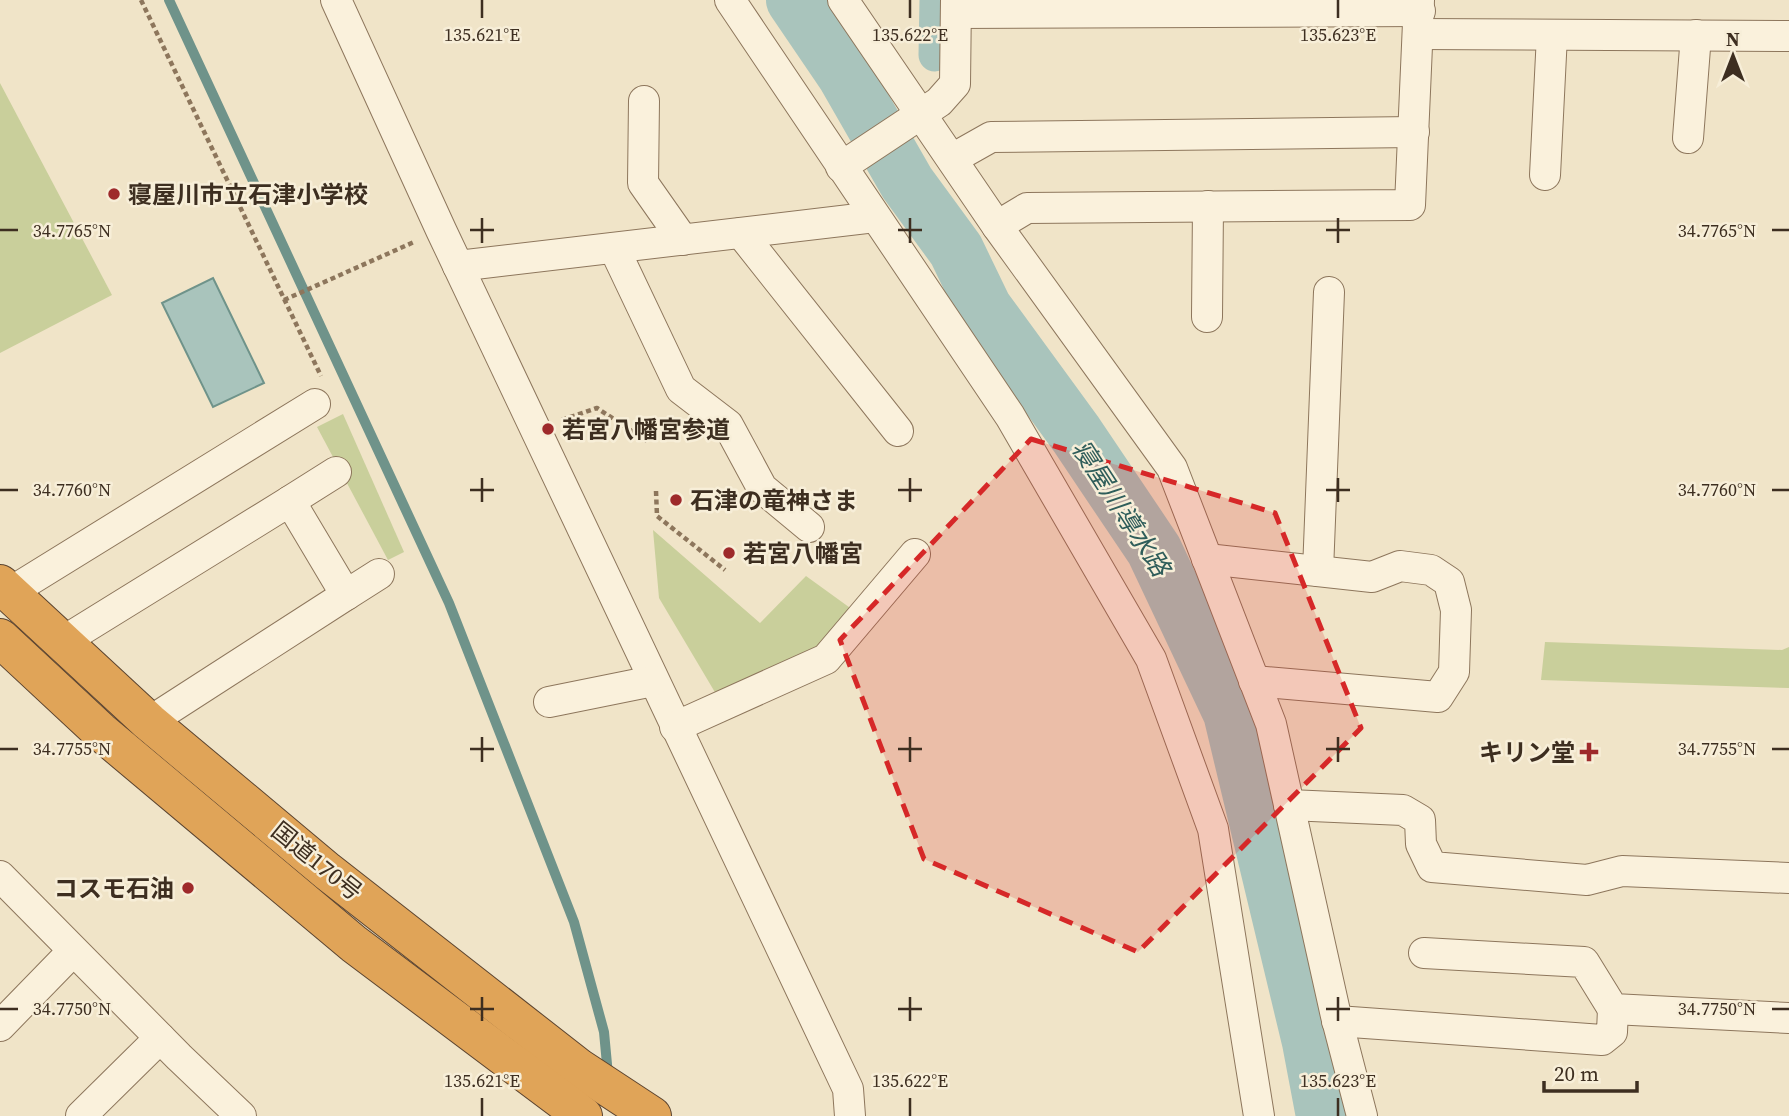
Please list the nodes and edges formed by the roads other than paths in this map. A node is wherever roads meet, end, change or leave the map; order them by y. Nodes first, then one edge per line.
1 (337, 0) edge
2 (730, 0) edge
3 (843, 0) edge
4 (956, 6) edge
5 (1419, 15) edge
6 (1552, 35) junction
7 (1696, 35) junction
8 (1789, 36) edge
9 (644, 101) dead end
10 (918, 116) junction
11 (1414, 132) junction
12 (1688, 138) dead end
13 (953, 159) junction
14 (845, 165) junction
15 (1545, 176) dead end
16 (1208, 206) junction
17 (875, 217) junction
18 (998, 226) junction
19 (741, 233) junction
20 (683, 240) junction
21 (614, 248) junction
22 (458, 266) junction
23 (1329, 292) dead end
24 (1207, 317) dead end
25 (321, 395) road end
26 (898, 431) dead end
27 (336, 472) dead end
28 (290, 501) junction
29 (809, 527) dead end
30 (915, 554) dead end
31 (1207, 559) junction
32 (1318, 571) junction
33 (379, 575) dead end
34 (4, 589) edge
35 (346, 595) junction
36 (0, 638) edge
37 (61, 642) junction
38 (653, 681) junction
39 (1254, 681) junction
40 (549, 702) dead end
41 (149, 722) junction
42 (675, 727) junction
43 (1289, 805) junction
44 (0, 876) edge
45 (1789, 878) edge
46 (74, 951) junction
47 (1424, 953) dead end
48 (1613, 1009) junction
49 (1789, 1018) edge
50 (1337, 1021) junction
51 (0, 1026) edge
52 (160, 1038) junction
53 (647, 1112) edge
54 (81, 1116) edge
55 (241, 1116) edge
56 (583, 1116) edge
57 (850, 1116) edge
58 (1259, 1116) edge
59 (1362, 1116) edge

1 - 22 street
2 - 14 street
3 - 10 street
4 - 5 street
4 - 10 street
5 - 6 street
5 - 11 street
6 - 7 street
6 - 15 street
7 - 8 street
7 - 12 street
9 - 20 street
10 - 13 street
10 - 14 street
11 - 13 street
11 - 16 street
13 - 18 street
14 - 17 street
16 - 18 street
16 - 24 street
17 - 19 street
17 - 58 street
18 - 31 street
19 - 20 street
19 - 26 street
20 - 21 street
21 - 22 street
21 - 29 street
22 - 38 street
23 - 32 street
25 - 34 street
27 - 28 street
28 - 35 street
28 - 37 street
30 - 42 street
31 - 32 street
31 - 39 street
32 - 39 street
33 - 35 street
34 - 37 highway, 国道170号
35 - 41 street
36 - 56 highway, 国道170号
37 - 41 highway, 国道170号
38 - 40 street
38 - 42 street
39 - 43 street
41 - 53 highway, 国道170号
42 - 57 street
43 - 45 street
43 - 50 street
44 - 46 street
46 - 51 street
46 - 52 street
47 - 48 street
48 - 49 street
48 - 50 street
50 - 59 street
52 - 54 street
52 - 55 street

